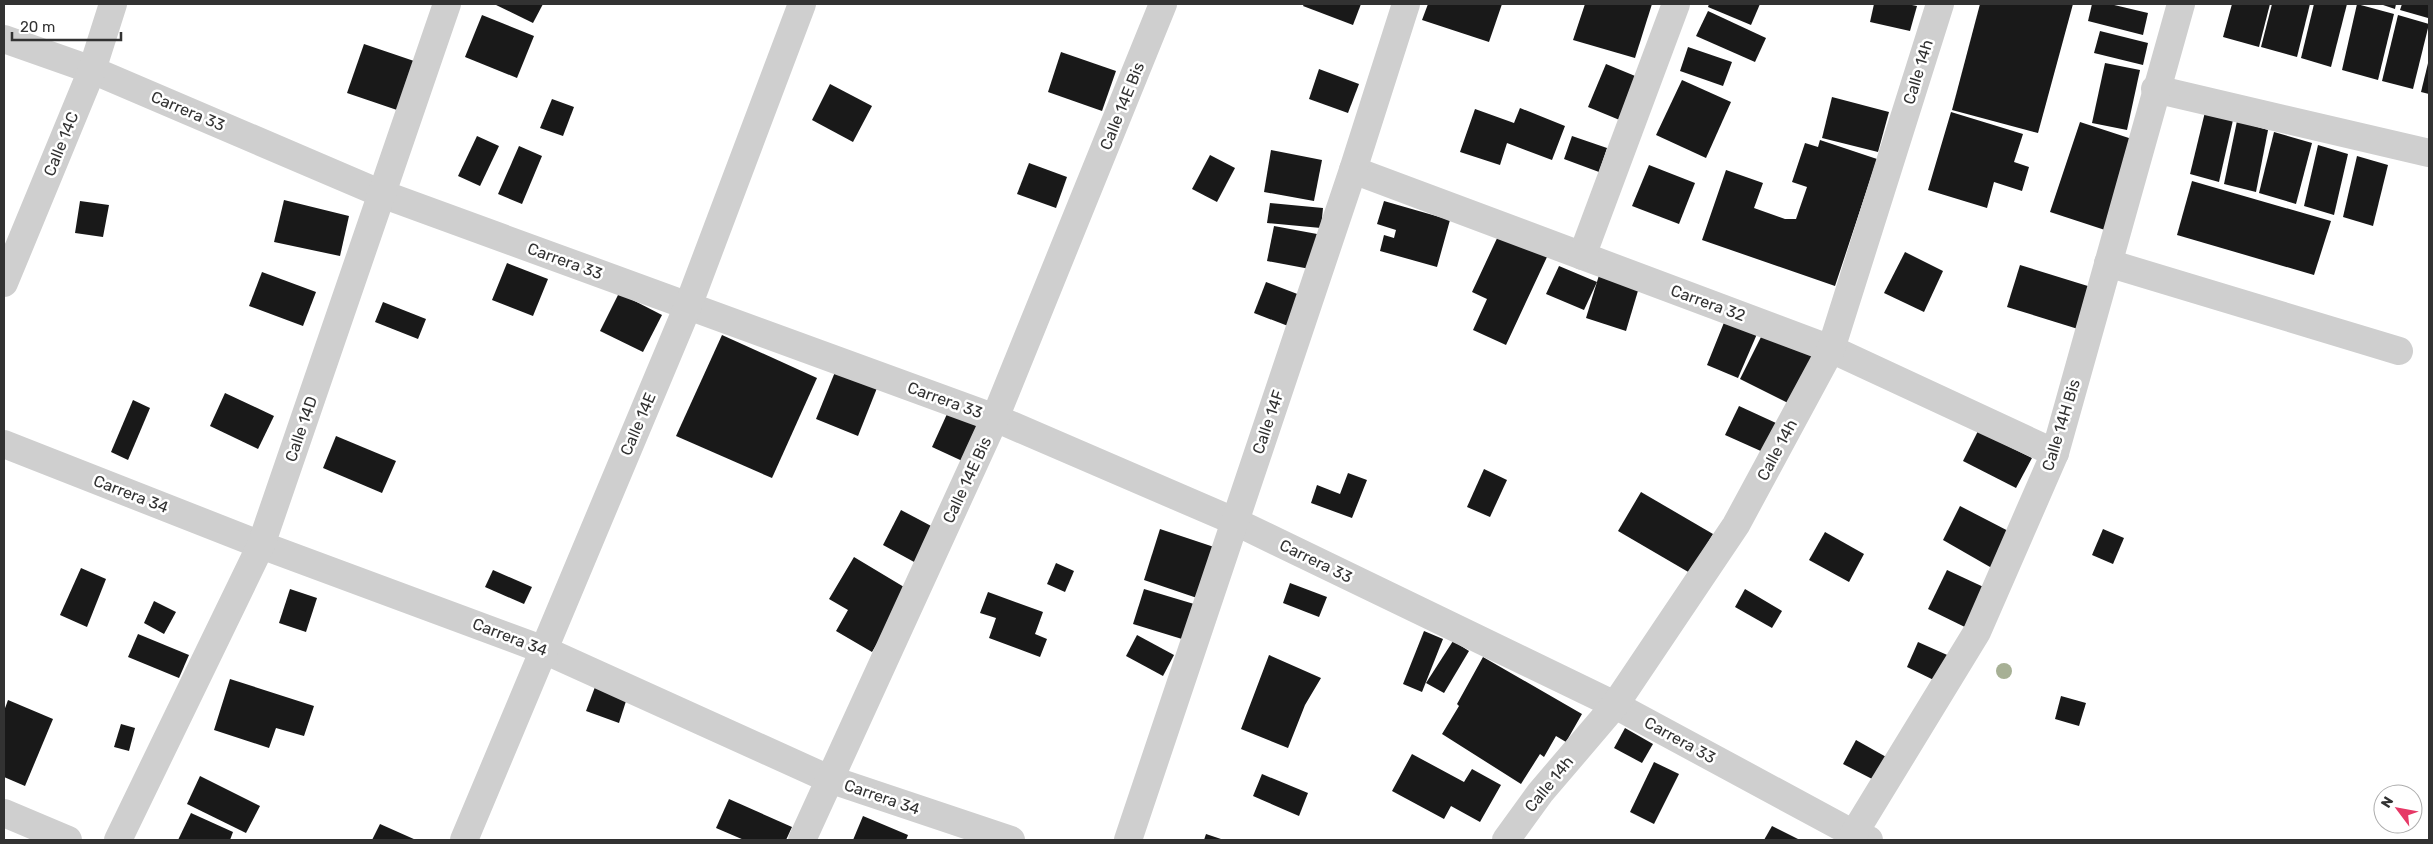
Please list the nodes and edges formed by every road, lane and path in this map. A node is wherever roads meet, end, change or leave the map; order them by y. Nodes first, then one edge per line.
1 (113, 4) edge
2 (447, 4) edge
3 (802, 4) edge
4 (1163, 4) edge
5 (1406, 4) edge
6 (1676, 4) edge
7 (1940, 4) edge
8 (2181, 4) edge
9 (4, 39) edge
10 (92, 70) junction
11 (2155, 89) junction
12 (2429, 152) edge
13 (1353, 170) junction
14 (382, 194) junction
15 (1582, 256) junction
16 (2108, 263) junction
17 (4, 283) edge
18 (688, 306) junction
19 (1831, 349) junction
20 (2398, 351) dead end
21 (996, 418) junction
22 (4, 444) edge
23 (2055, 453) junction
24 (1234, 521) junction
25 (261, 545) junction
26 (544, 650) junction
27 (1615, 705) junction
28 (829, 779) junction
29 (4, 813) edge
30 (1858, 838) edge
31 (68, 840) edge
32 (118, 840) edge
33 (464, 840) edge
34 (802, 840) edge
35 (1011, 840) edge
36 (1128, 840) edge
37 (1506, 840) edge

1 - 10 street, Calle 14C
2 - 14 street, Calle 14D
3 - 18 street, Calle 14E
4 - 21 street, Calle 14E Bis
5 - 13 street, Calle 14F
6 - 15 street
7 - 19 street, Calle 14h
8 - 11 street, Calle 14H Bis
9 - 10 street, Carrera 33
10 - 14 street, Carrera 33
10 - 17 street, Calle 14C
11 - 12 street
11 - 16 street, Calle 14H Bis
13 - 15 street, Carrera 32
13 - 24 street, Calle 14F
14 - 18 street, Carrera 33
14 - 25 street, Calle 14D
15 - 19 street, Carrera 32
16 - 20 street
16 - 23 street, Calle 14H Bis
18 - 21 street, Carrera 33
18 - 26 street, Calle 14E
19 - 23 street, Carrera 32
19 - 27 street, Calle 14h
21 - 24 street, Carrera 33
21 - 28 street, Calle 14E Bis
22 - 25 street, Carrera 34
23 - 30 street, Calle 14H Bis
24 - 27 street, Carrera 33
24 - 36 street, Calle 14F
25 - 26 street, Carrera 34
25 - 32 street, Calle 14D
26 - 28 street, Carrera 34
26 - 33 street, Calle 14E
27 - 30 street, Carrera 33
27 - 37 street, Calle 14h
28 - 34 street, Calle 14E Bis
28 - 35 street, Carrera 34
29 - 31 street

